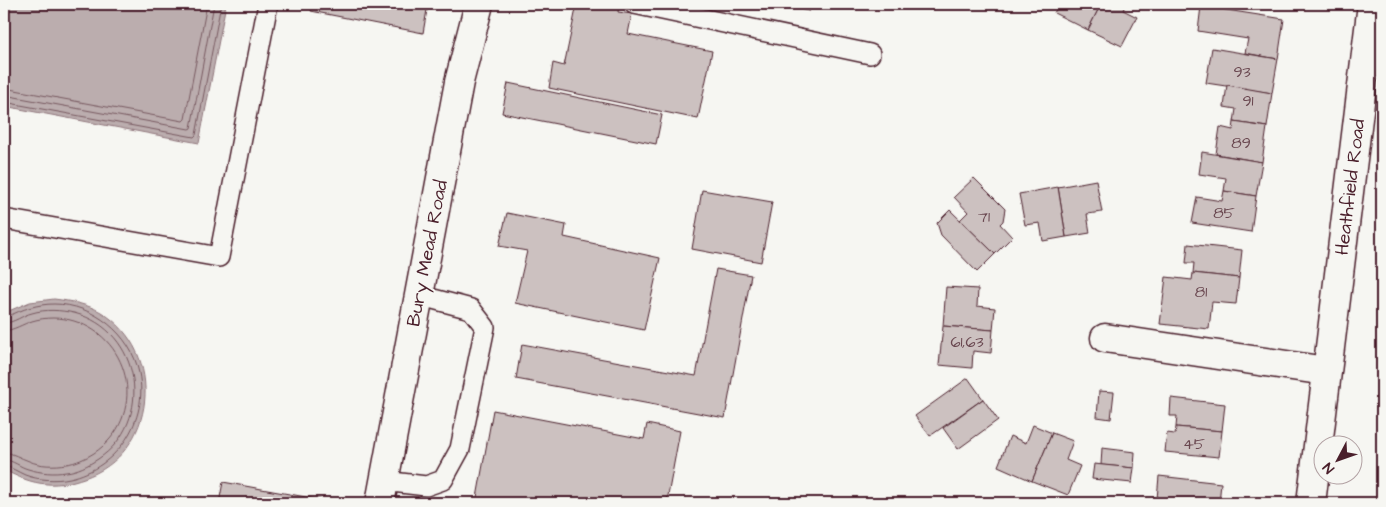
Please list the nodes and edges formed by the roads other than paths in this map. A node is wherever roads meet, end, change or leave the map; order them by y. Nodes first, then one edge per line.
1 (268, 4) edge
2 (478, 4) edge
3 (634, 4) edge
4 (1372, 4) edge
5 (870, 54) dead end
6 (4, 219) edge
7 (418, 295) junction
8 (1105, 338) dead end
9 (1326, 371) junction
10 (382, 492) edge
11 (1311, 503) edge

1 - 6 lane
2 - 7 street, Bury Mead Road
3 - 5 lane
4 - 9 street, Heathfield Road
7 - 10 street, Bury Mead Road
7 - 10 lane
8 - 9 street
9 - 11 street, Heathfield Road

